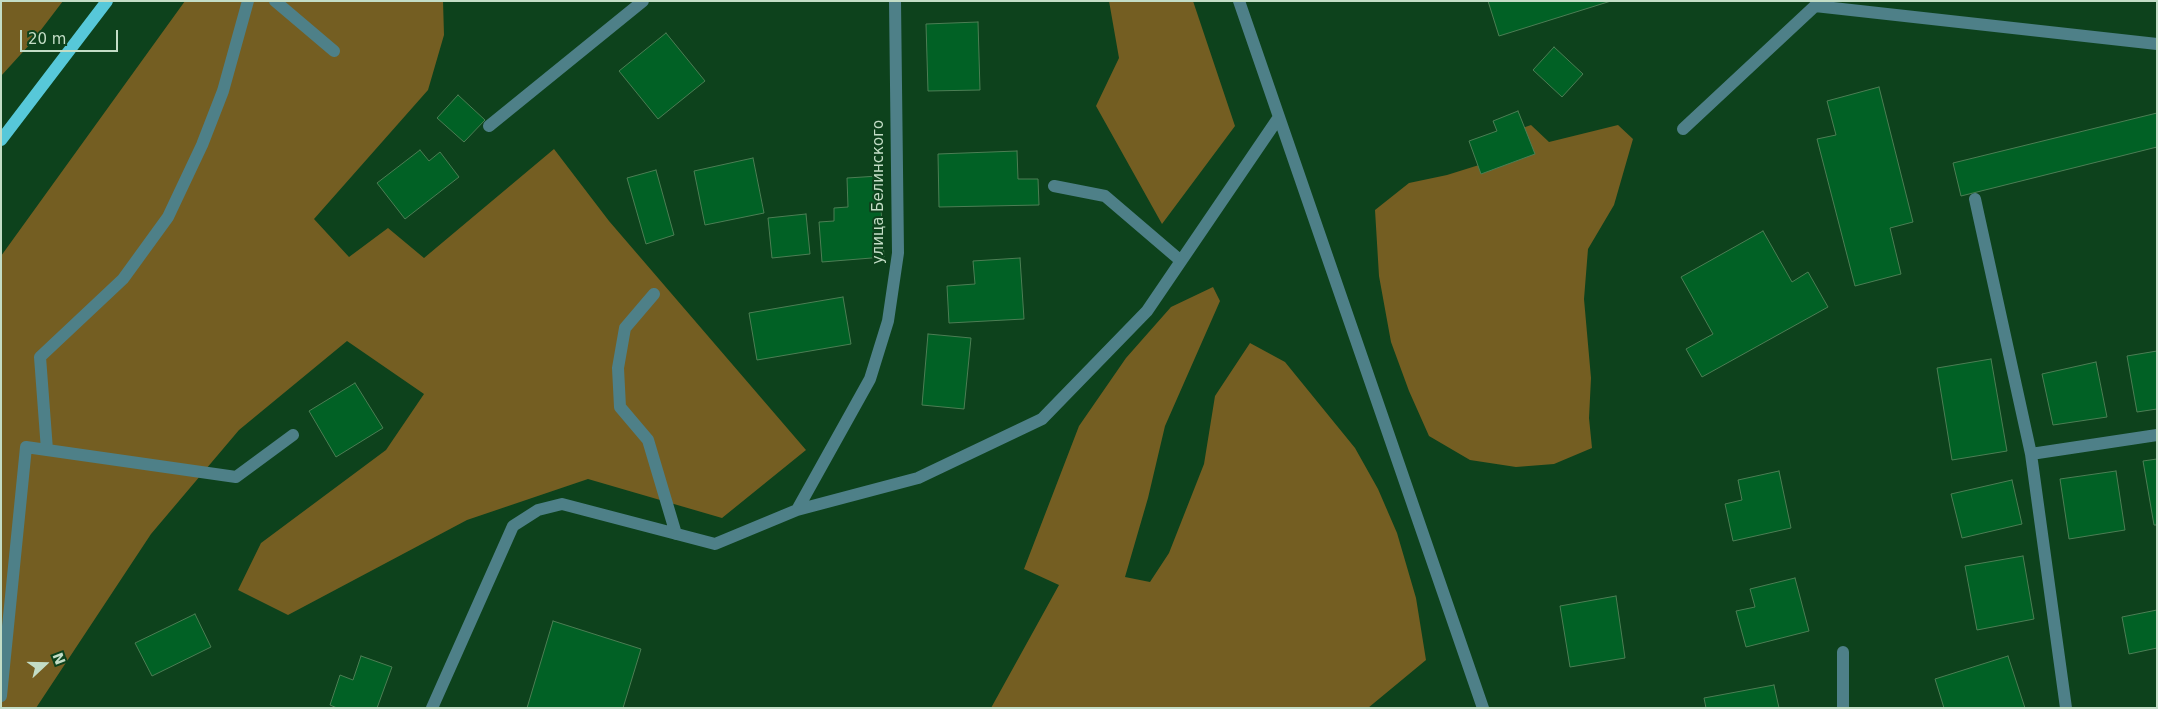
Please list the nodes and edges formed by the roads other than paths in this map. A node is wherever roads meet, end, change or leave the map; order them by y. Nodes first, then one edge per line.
1 (107, 1) edge
2 (248, 1) edge
3 (275, 1) edge
4 (643, 1) edge
5 (895, 1) edge
6 (1239, 1) edge
7 (2157, 44) edge
8 (334, 51) dead end
9 (1279, 117) junction
10 (489, 126) dead end
11 (1683, 129) dead end
12 (1, 140) edge
13 (1054, 186) dead end
14 (1976, 200) dead end
15 (1181, 261) junction
16 (654, 294) dead end
17 (293, 435) dead end
18 (2157, 435) edge
19 (47, 450) junction
20 (2031, 454) junction
21 (797, 510) junction
22 (676, 534) junction
23 (1843, 652) dead end
24 (1, 696) edge
25 (432, 708) edge
26 (1483, 708) edge
27 (1843, 708) edge
28 (2066, 708) edge

1 - 12 main road
2 - 19 street
3 - 8 street
4 - 10 street
5 - 21 street, улица Белинского
6 - 9 street
7 - 11 street
9 - 15 street
9 - 26 street
13 - 15 street
14 - 20 street
15 - 21 street
16 - 22 street
17 - 19 street
18 - 20 street
19 - 24 street
20 - 28 street
21 - 22 street
22 - 25 street
23 - 27 street

